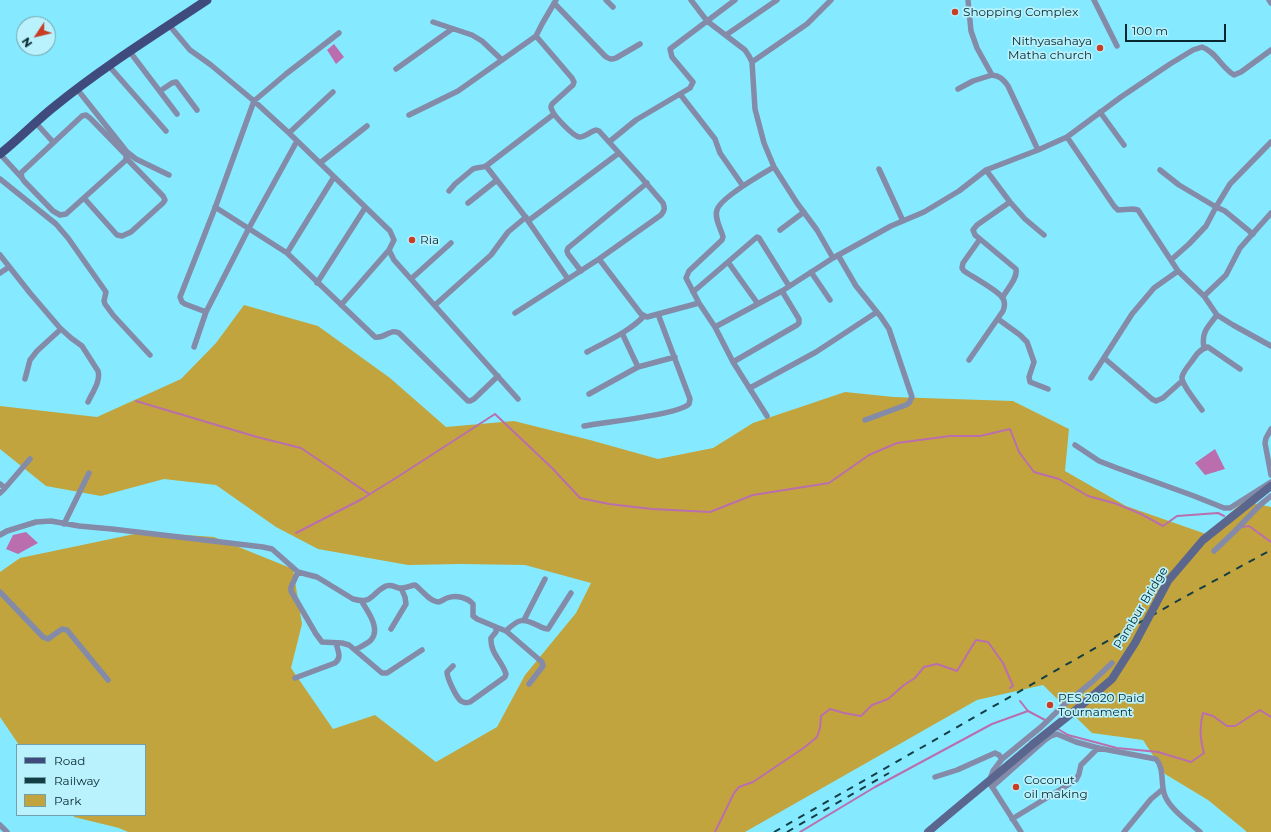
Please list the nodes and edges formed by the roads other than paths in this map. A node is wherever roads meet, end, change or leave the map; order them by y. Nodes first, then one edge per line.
1 (207, 0) edge
2 (606, 0) edge
3 (691, 0) edge
4 (735, 0) edge
5 (777, 0) edge
6 (831, 0) edge
7 (968, 0) edge
8 (1094, 0) edge
9 (1269, 0) edge
10 (555, 1) edge
11 (1271, 3) edge
12 (613, 7) dead end
13 (707, 21) junction
14 (433, 22) dead end
15 (169, 25) junction
16 (452, 29) junction
17 (339, 33) dead end
18 (726, 35) junction
19 (536, 36) junction
20 (640, 44) dead end
21 (1117, 46) dead end
22 (1271, 50) edge
23 (130, 52) junction
24 (502, 60) junction
25 (752, 62) junction
26 (110, 66) junction
27 (396, 69) dead end
28 (992, 75) junction
29 (77, 89) junction
30 (958, 89) dead end
31 (160, 91) junction
32 (333, 92) dead end
33 (680, 94) junction
34 (254, 101) junction
35 (197, 110) dead end
36 (1100, 112) junction
37 (177, 114) dead end
38 (554, 114) junction
39 (410, 115) dead end
40 (36, 123) junction
41 (367, 126) dead end
42 (166, 131) dead end
43 (288, 133) junction
44 (1067, 137) junction
45 (297, 141) junction
46 (53, 142) junction
47 (609, 142) junction
48 (1271, 142) edge
49 (1124, 144) dead end
50 (1038, 150) junction
51 (619, 153) junction
52 (0, 154) edge
53 (126, 158) junction
54 (320, 163) junction
55 (486, 166) junction
56 (774, 167) junction
57 (879, 169) dead end
58 (986, 170) junction
59 (1160, 170) dead end
60 (169, 175) dead end
61 (334, 177) junction
62 (22, 178) junction
63 (0, 179) edge
64 (497, 180) junction
65 (646, 184) junction
66 (743, 186) junction
67 (449, 191) dead end
68 (84, 198) junction
69 (1010, 202) junction
70 (468, 203) dead end
71 (215, 207) junction
72 (1216, 207) junction
73 (365, 208) junction
74 (804, 212) junction
75 (1271, 213) edge
76 (527, 219) junction
77 (903, 221) junction
78 (249, 228) junction
79 (780, 230) dead end
80 (1253, 234) junction
81 (1044, 235) dead end
82 (980, 239) junction
83 (451, 243) dead end
84 (389, 250) junction
85 (287, 253) junction
86 (0, 255) edge
87 (835, 256) junction
88 (599, 259) junction
89 (1171, 260) junction
90 (728, 262) junction
91 (10, 267) junction
92 (581, 270) junction
93 (1178, 271) junction
94 (811, 272) junction
95 (0, 273) edge
96 (410, 279) junction
97 (568, 279) junction
98 (317, 283) junction
99 (789, 286) junction
100 (782, 291) junction
101 (693, 292) junction
102 (1204, 296) junction
103 (1003, 297) junction
104 (830, 300) dead end
105 (699, 303) junction
106 (341, 304) junction
107 (758, 304) junction
108 (435, 306) junction
109 (206, 312) junction
110 (877, 312) junction
111 (516, 313) dead end
112 (658, 314) junction
113 (1217, 315) junction
114 (644, 316) junction
115 (998, 319) junction
116 (715, 327) junction
117 (61, 329) junction
118 (622, 333) junction
119 (1271, 346) edge
120 (194, 347) dead end
121 (1204, 348) junction
122 (587, 352) dead end
123 (150, 355) dead end
124 (675, 357) junction
125 (1104, 358) junction
126 (970, 360) dead end
127 (733, 362) junction
128 (638, 367) junction
129 (1240, 369) dead end
130 (498, 376) junction
131 (1091, 378) dead end
132 (25, 379) dead end
133 (1182, 380) junction
134 (750, 388) junction
135 (1048, 389) dead end
136 (589, 394) dead end
137 (518, 399) dead end
138 (88, 402) dead end
139 (1202, 410) dead end
140 (768, 416) dead end
141 (865, 420) dead end
142 (584, 426) dead end
143 (1271, 429) edge
144 (1075, 445) dead end
145 (30, 459) dead end
146 (89, 474) dead end
147 (1271, 475) edge
148 (1271, 482) edge
149 (2, 486) edge
150 (1271, 486) edge
151 (0, 493) edge
152 (1271, 496) edge
153 (64, 524) junction
154 (0, 535) edge
155 (1214, 551) dead end
156 (298, 572) junction
157 (545, 579) dead end
158 (401, 588) junction
159 (0, 592) edge
160 (571, 593) dead end
161 (362, 602) junction
162 (524, 620) junction
163 (496, 627) junction
164 (391, 629) dead end
165 (506, 631) junction
166 (336, 643) junction
167 (355, 650) junction
168 (422, 650) dead end
169 (1112, 664) dead end
170 (453, 666) dead end
171 (295, 678) dead end
172 (108, 680) dead end
173 (529, 684) dead end
174 (1098, 748) junction
175 (1002, 759) junction
176 (935, 777) dead end
177 (990, 784) junction
178 (1163, 789) junction
179 (1012, 819) junction
180 (0, 825) edge
181 (7, 832) edge
182 (928, 832) edge
183 (1022, 832) edge
184 (1124, 832) edge
185 (1200, 832) edge

1 - 15 main road
2 - 12 street
3 - 13 street
4 - 13 street
5 - 18 street
6 - 25 street
7 - 28 street
8 - 21 street
9 - 11 street
10 - 19 street
10 - 20 street
13 - 18 street
13 - 33 street
14 - 16 street
15 - 23 main road
15 - 34 street
16 - 24 street
16 - 27 street
17 - 34 street
18 - 25 street
19 - 24 street
19 - 38 street
22 - 36 street
23 - 26 main road
23 - 31 street
24 - 39 street
25 - 56 street
26 - 29 main road
26 - 42 street
28 - 30 street
28 - 50 street
29 - 40 main road
29 - 60 street
31 - 35 street
31 - 37 street
32 - 43 street
33 - 47 street
33 - 66 street
34 - 43 street
34 - 71 street
36 - 44 street
36 - 49 street
38 - 47 street
38 - 55 street
40 - 46 street
40 - 52 main road
41 - 54 street
43 - 45 street
44 - 50 street
44 - 89 street
45 - 54 street
45 - 78 street
46 - 53 street
46 - 62 street
47 - 51 street
48 - 72 street
50 - 58 street
51 - 65 street
51 - 76 street
52 - 62 street
53 - 68 street
53 - 68 street
54 - 61 street
55 - 64 street
55 - 67 street
56 - 66 street
56 - 74 street
57 - 77 street
58 - 69 street
58 - 77 street
59 - 72 street
61 - 73 street
61 - 85 street
62 - 68 street
63 - 123 street
64 - 70 street
64 - 76 street
65 - 88 street
65 - 92 street
66 - 101 street
69 - 81 street
69 - 82 street
71 - 78 street
71 - 109 street
72 - 80 street
72 - 89 street
73 - 84 street
73 - 98 street
74 - 79 street
74 - 87 street
75 - 80 street
76 - 97 street
76 - 108 street
77 - 87 street
78 - 85 street
78 - 109 street
80 - 102 street
82 - 103 street
82 - 103 street
83 - 96 street
84 - 96 street
84 - 106 street
85 - 98 street
86 - 91 street
87 - 94 street
87 - 110 street
88 - 92 street
88 - 114 street
89 - 93 street
90 - 99 street
90 - 101 street
90 - 107 street
91 - 95 street
91 - 117 street
92 - 97 street
93 - 102 street
93 - 125 street
94 - 99 street
94 - 104 street
96 - 108 street
97 - 111 street
98 - 106 street
99 - 100 street
100 - 107 street
100 - 127 street
101 - 105 street
102 - 113 street
103 - 115 street
105 - 112 street
105 - 116 street
106 - 130 street
107 - 116 street
108 - 130 street
109 - 120 street
110 - 134 street
110 - 141 street
112 - 114 street
112 - 124 street
113 - 119 street
113 - 121 street
114 - 118 street
115 - 126 street
115 - 135 street
116 - 127 street
117 - 132 street
117 - 138 street
118 - 122 street
118 - 128 street
121 - 129 street
121 - 133 street
124 - 128 street
124 - 142 street
125 - 131 street
125 - 133 street
127 - 134 street
128 - 136 street
130 - 137 street
133 - 139 street
134 - 140 street
143 - 147 street
144 - 148 street
145 - 149 street
146 - 153 street
149 - 151 street
150 - 177 main road, Pambur Bridge, bridge
152 - 155 street
153 - 154 street
153 - 156 street
156 - 161 street
156 - 166 street
157 - 162 street
158 - 161 street
158 - 163 street
158 - 164 street
159 - 172 street
160 - 162 street
161 - 167 street
162 - 165 street
163 - 165 street
163 - 170 street
165 - 173 street
166 - 167 street
166 - 171 street
167 - 168 street
169 - 175 street
174 - 177 street
174 - 178 street
174 - 179 street
175 - 176 street
175 - 177 street
177 - 179 street
177 - 182 main road, Pambur Bridge
178 - 184 street
178 - 185 street
179 - 183 street
180 - 181 street

